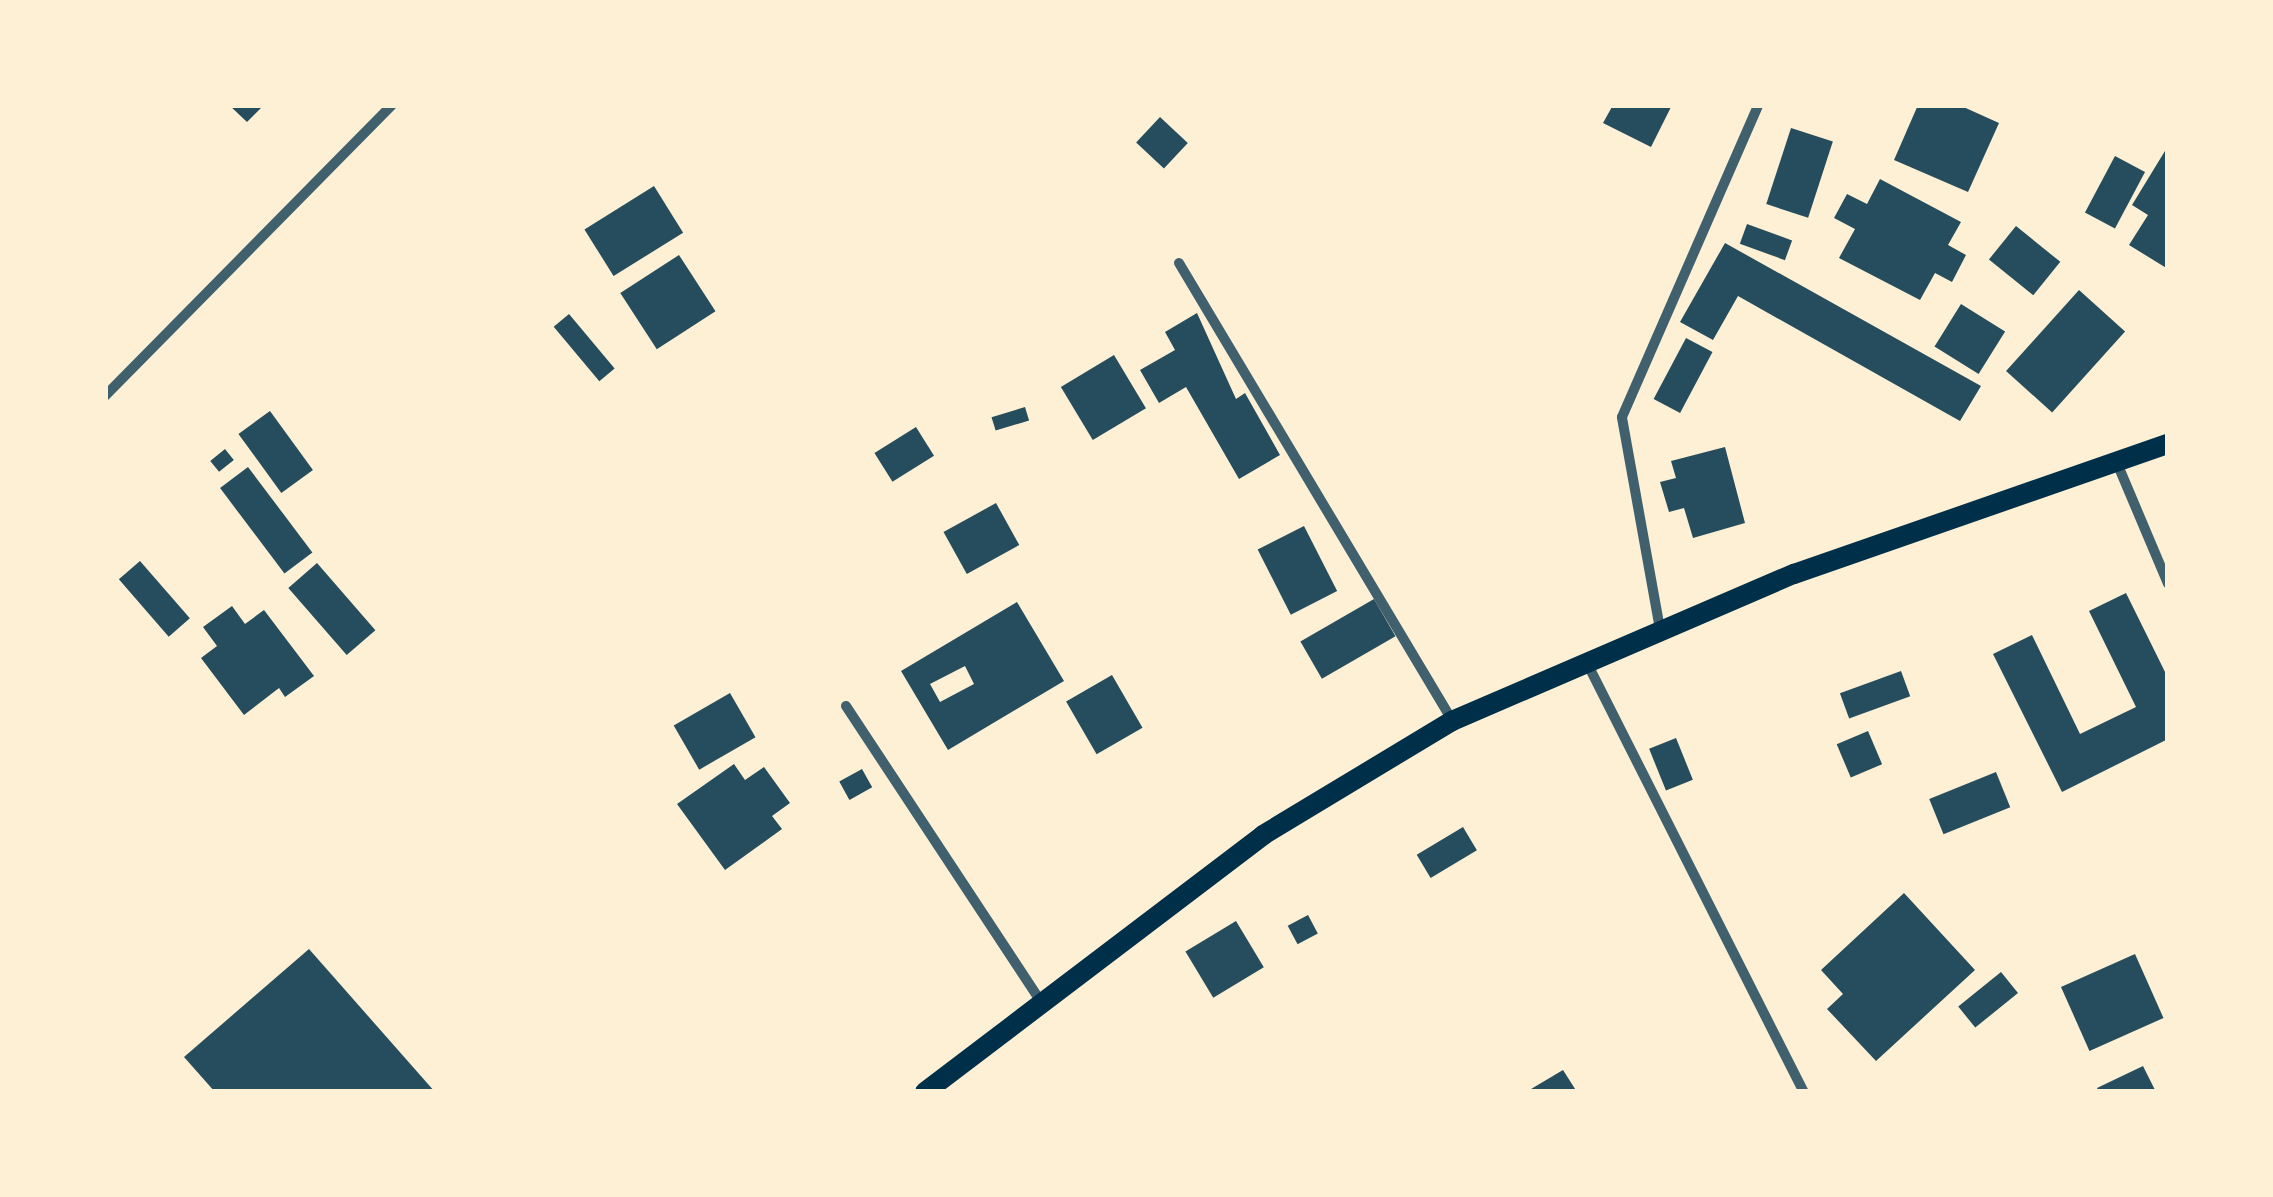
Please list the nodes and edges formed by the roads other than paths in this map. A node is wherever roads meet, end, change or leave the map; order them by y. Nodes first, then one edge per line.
1 (392, 105) edge
2 (1758, 105) edge
3 (1179, 263) dead end
4 (105, 396) edge
5 (2168, 444) edge
6 (2117, 463) junction
7 (2168, 584) edge
8 (1660, 629) junction
9 (1586, 660) junction
10 (846, 706) dead end
11 (1452, 721) junction
12 (1042, 1004) junction
13 (925, 1092) edge
14 (1804, 1092) edge

1 - 4 street
2 - 8 street
3 - 11 street
5 - 6 main road
6 - 7 street
6 - 8 main road
8 - 9 main road
9 - 11 main road
9 - 14 street
10 - 12 street
11 - 12 main road
12 - 13 main road

